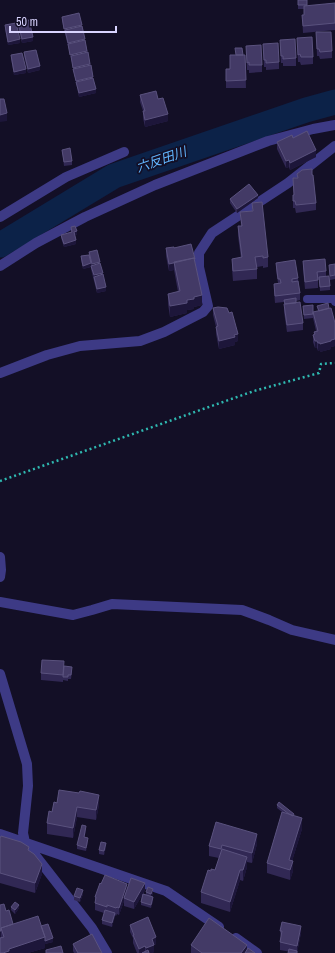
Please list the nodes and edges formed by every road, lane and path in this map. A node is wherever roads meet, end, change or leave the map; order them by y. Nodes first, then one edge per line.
1 (335, 126) edge
2 (335, 146) edge
3 (124, 152) dead end
4 (0, 217) edge
5 (0, 266) edge
6 (307, 300) dead end
7 (335, 302) edge
8 (335, 363) edge
9 (0, 373) edge
10 (0, 481) edge
11 (0, 557) edge
12 (0, 577) edge
13 (0, 602) edge
14 (335, 640) edge
15 (0, 674) edge
16 (0, 834) edge
17 (25, 842) junction
18 (107, 953) edge
19 (257, 953) edge

1 - 5 street
2 - 9 street
3 - 4 street
6 - 7 lane
8 - 10 path
11 - 12 street
13 - 14 street
15 - 17 street
16 - 17 street
17 - 18 street
17 - 19 street

